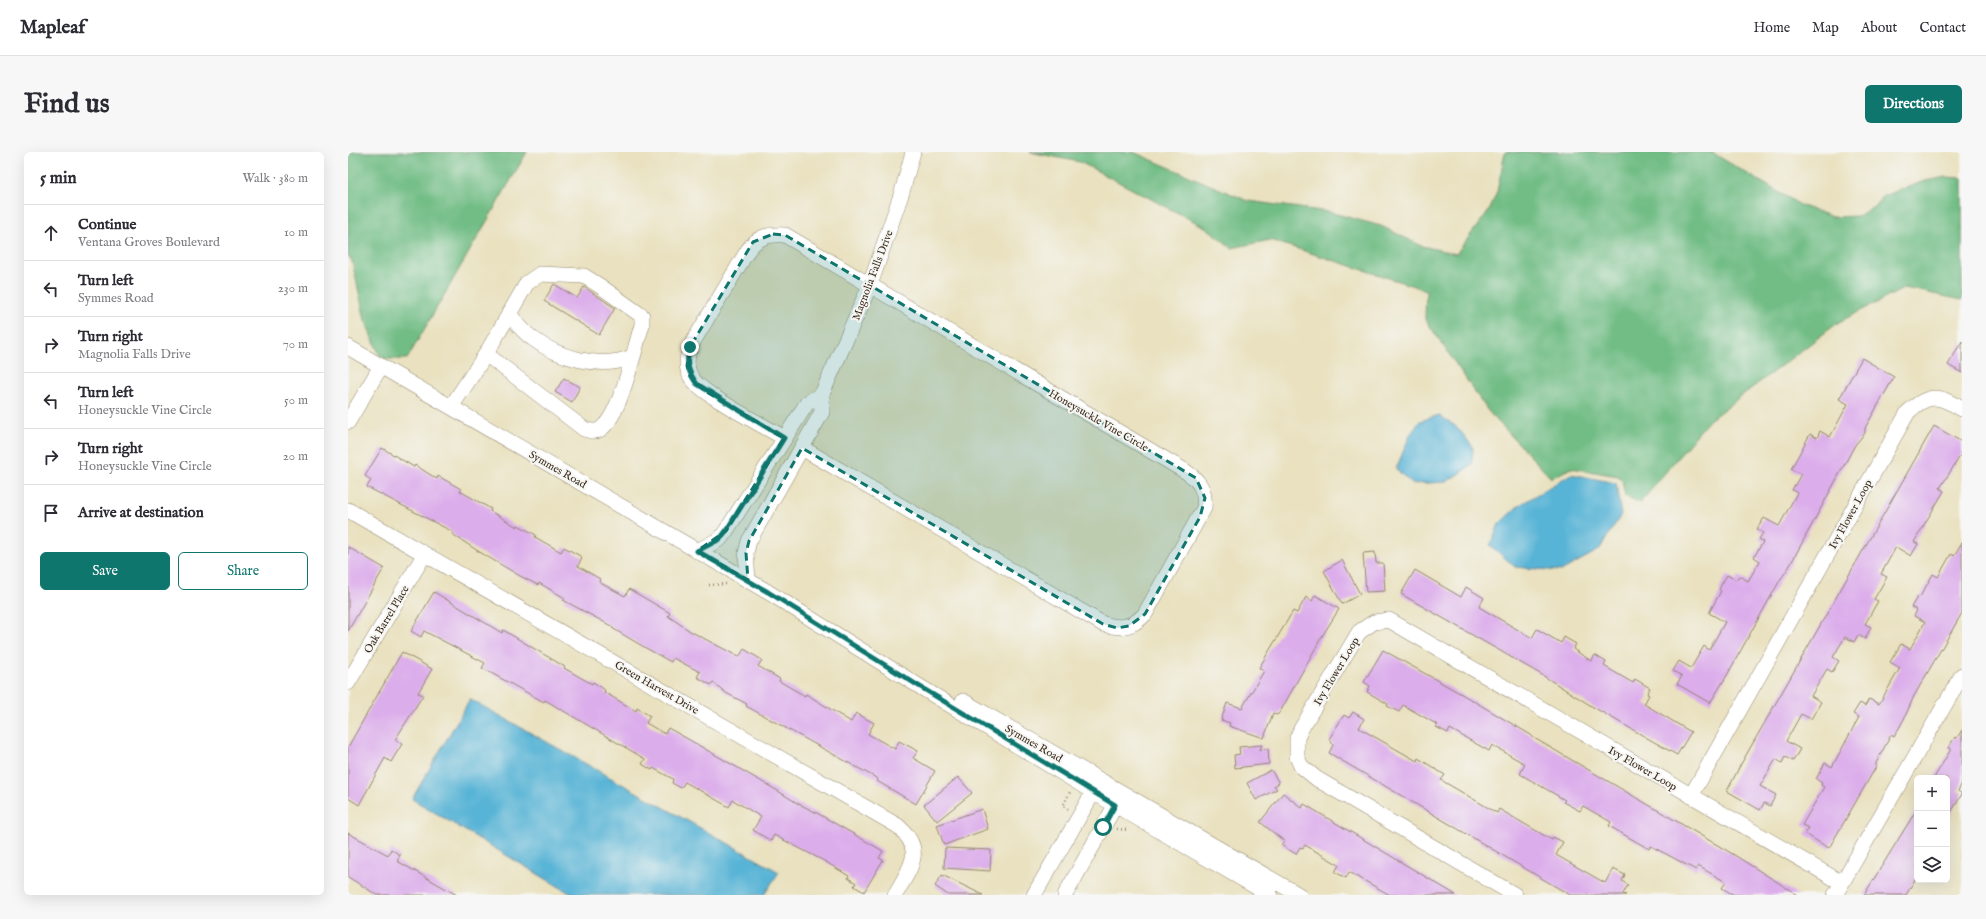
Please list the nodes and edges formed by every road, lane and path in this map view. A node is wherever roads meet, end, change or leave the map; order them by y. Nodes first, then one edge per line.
1 (913, 152) edge
2 (870, 285) junction
3 (509, 314) junction
4 (348, 347) edge
5 (486, 354) junction
6 (632, 357) junction
7 (381, 366) junction
8 (822, 394) junction
9 (451, 407) junction
10 (1962, 409) edge
11 (348, 422) edge
12 (784, 438) junction
13 (802, 448) junction
14 (348, 510) edge
15 (697, 551) junction
16 (424, 554) junction
17 (748, 580) junction
18 (1962, 675) edge
19 (348, 683) edge
20 (1097, 786) junction
21 (1691, 796) junction
22 (1118, 799) junction
23 (1838, 889) edge
24 (895, 895) edge
25 (1034, 895) edge
26 (1065, 895) edge
27 (1270, 895) edge
28 (1299, 895) edge
29 (1515, 895) edge

1 - 2 street, Magnolia Falls Drive
2 - 8 street, Magnolia Falls Drive
2 - 12 street, Honeysuckle Vine Circle
2 - 13 street, Honeysuckle Vine Circle
3 - 5 street
3 - 6 street
3 - 6 street
4 - 7 street, Symmes Road
5 - 6 street
5 - 9 street
7 - 9 street, Symmes Road
7 - 11 street
8 - 12 street
8 - 13 street, Magnolia Falls Drive
9 - 15 street, Symmes Road
10 - 21 street, Ivy Flower Loop
12 - 15 street
13 - 17 street, Magnolia Falls Drive
14 - 16 street, Green Harvest Drive
15 - 17 street, Symmes Road
16 - 19 street, Oak Barrel Place
16 - 24 street, Green Harvest Drive
17 - 20 street, Symmes Road
18 - 23 street, Ivy Flower Loop
20 - 22 street, Symmes Road
20 - 25 street
21 - 23 street, Ivy Flower Loop
21 - 29 street, Ivy Flower Loop
22 - 26 street
22 - 27 street, Symmes Road
22 - 28 street, Symmes Road

